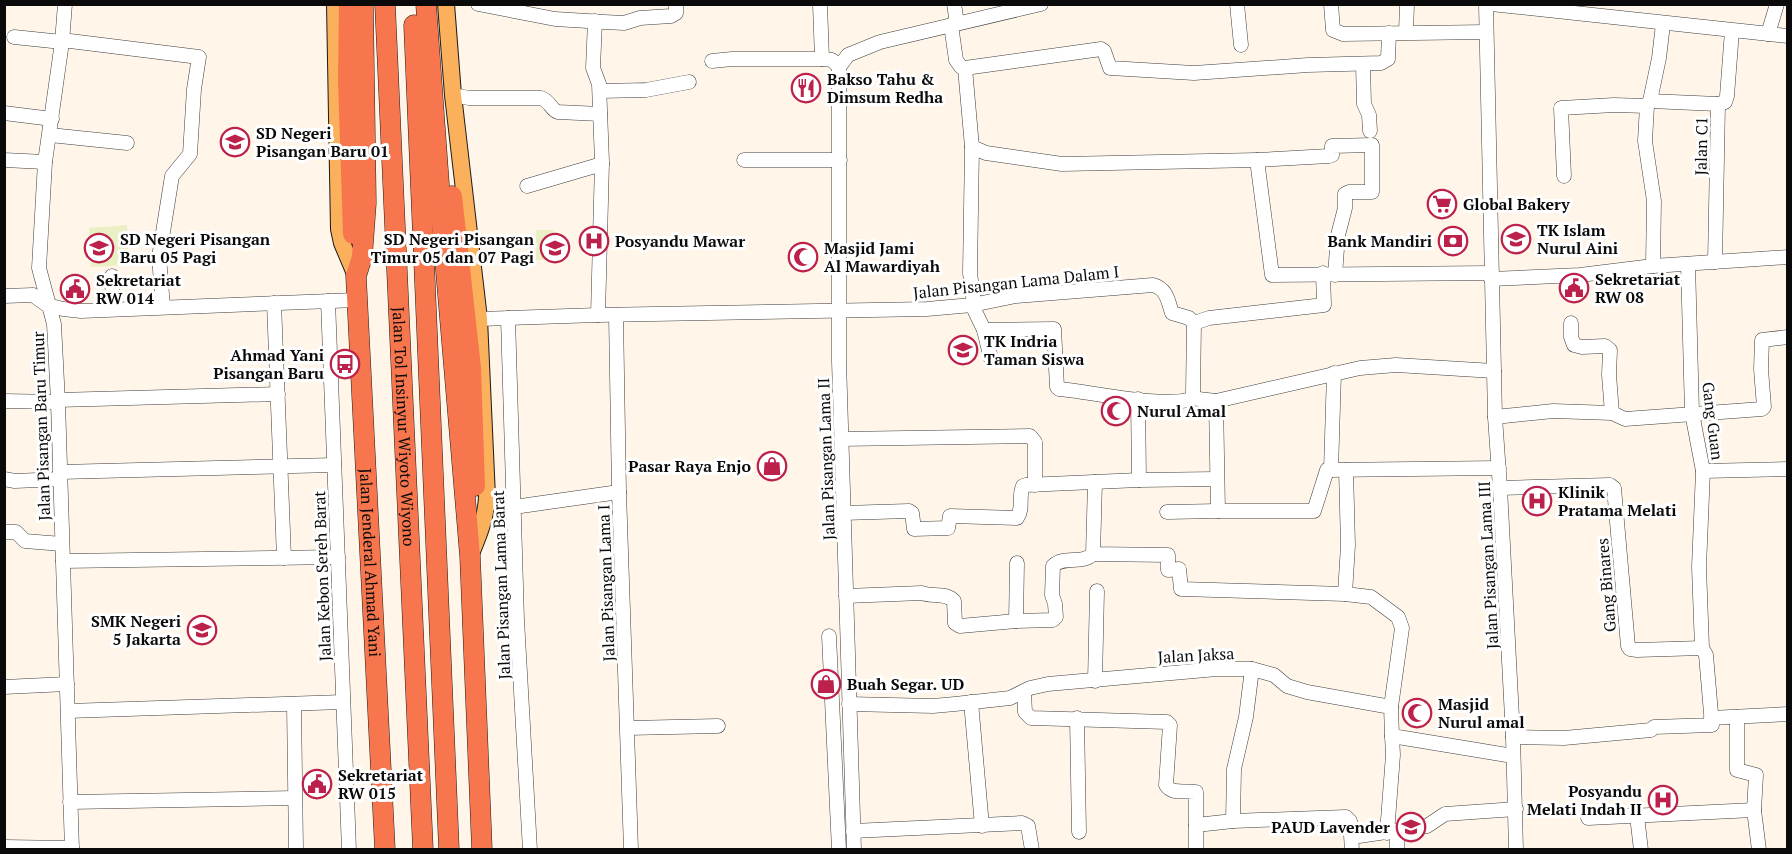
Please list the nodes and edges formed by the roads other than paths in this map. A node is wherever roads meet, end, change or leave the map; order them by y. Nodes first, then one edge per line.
1 (65, 4) edge
2 (335, 4) edge
3 (349, 4) edge
4 (363, 4) edge
5 (385, 4) edge
6 (413, 4) edge
7 (426, 4) edge
8 (437, 4) edge
9 (446, 4) edge
10 (478, 4) edge
11 (556, 4) edge
12 (676, 4) edge
13 (820, 4) edge
14 (954, 4) edge
15 (1041, 4) edge
16 (1237, 4) edge
17 (1331, 4) edge
18 (1407, 4) edge
19 (1488, 4) edge
20 (1776, 4) edge
21 (640, 11) edge
22 (555, 19) junction
23 (595, 21) junction
24 (954, 24) junction
25 (1663, 24) junction
26 (1732, 31) junction
27 (1406, 32) junction
28 (1486, 32) junction
29 (1389, 33) junction
30 (1767, 34) junction
31 (1788, 36) edge
32 (14, 37) dead end
33 (62, 41) junction
34 (1240, 45) dead end
35 (822, 59) junction
36 (712, 61) dead end
37 (1363, 64) junction
38 (839, 67) junction
39 (965, 68) junction
40 (689, 82) dead end
41 (600, 91) junction
42 (453, 95) junction
43 (1649, 103) junction
44 (1718, 104) junction
45 (4, 113) edge
46 (600, 114) junction
47 (52, 119) junction
48 (1370, 131) dead end
49 (50, 135) junction
50 (127, 143) dead end
51 (972, 147) junction
52 (4, 160) edge
53 (744, 160) dead end
54 (840, 160) junction
55 (1257, 160) junction
56 (45, 162) junction
57 (602, 164) junction
58 (1564, 176) dead end
59 (527, 186) dead end
60 (1788, 257) edge
61 (1715, 262) junction
62 (1688, 264) junction
63 (1653, 266) junction
64 (1329, 274) junction
65 (111, 276) dead end
66 (356, 276) junction
67 (1491, 276) junction
68 (4, 296) edge
69 (357, 300) junction
70 (328, 301) junction
71 (274, 303) junction
72 (973, 304) junction
73 (47, 305) junction
74 (163, 307) junction
75 (113, 309) junction
76 (838, 310) junction
77 (598, 315) junction
78 (616, 315) junction
79 (508, 318) junction
80 (478, 319) junction
81 (1194, 323) junction
82 (1570, 323) dead end
83 (984, 330) junction
84 (1788, 337) edge
85 (991, 359) dead end
86 (1494, 371) junction
87 (1334, 373) junction
88 (278, 394) junction
89 (1195, 397) junction
90 (1138, 399) junction
91 (4, 401) edge
92 (58, 401) junction
93 (1216, 401) junction
94 (1612, 413) junction
95 (1692, 413) junction
96 (1495, 417) junction
97 (841, 439) junction
98 (334, 465) junction
99 (280, 467) junction
100 (1499, 468) junction
101 (1788, 469) edge
102 (1331, 470) junction
103 (1346, 470) junction
104 (1703, 471) junction
105 (60, 476) junction
106 (4, 479) edge
107 (1216, 479) junction
108 (1139, 480) junction
109 (1095, 482) junction
110 (1035, 485) junction
111 (1500, 488) junction
112 (619, 492) junction
113 (514, 507) junction
114 (1218, 511) junction
115 (1167, 512) dead end
116 (843, 513) junction
117 (4, 532) edge
118 (62, 544) junction
119 (1094, 554) junction
120 (470, 556) junction
121 (338, 557) junction
122 (284, 558) junction
123 (63, 561) junction
124 (1017, 563) dead end
125 (1097, 591) dead end
126 (1345, 594) junction
127 (846, 596) junction
128 (1017, 621) junction
129 (829, 636) dead end
130 (1702, 648) junction
131 (1252, 669) junction
132 (1095, 681) junction
133 (67, 684) junction
134 (4, 687) edge
135 (1024, 692) junction
136 (343, 702) junction
137 (971, 702) junction
138 (294, 704) junction
139 (849, 705) junction
140 (1391, 708) junction
141 (68, 711) junction
142 (1788, 714) edge
143 (1737, 717) junction
144 (1077, 718) junction
145 (1711, 722) junction
146 (718, 726) dead end
147 (628, 728) junction
148 (1392, 736) junction
149 (1513, 737) junction
150 (1513, 756) junction
151 (295, 798) junction
152 (70, 802) junction
153 (1516, 808) junction
154 (1754, 810) junction
155 (1637, 816) junction
156 (1588, 818) dead end
157 (1233, 821) junction
158 (1196, 825) junction
159 (982, 826) junction
160 (853, 831) junction
161 (1079, 832) dead end
162 (1392, 832) junction
163 (1352, 843) edge
164 (4, 847) edge
165 (72, 848) edge
166 (296, 849) edge
167 (349, 849) edge
168 (385, 849) edge
169 (423, 849) edge
170 (449, 849) edge
171 (482, 849) edge
172 (530, 849) edge
173 (631, 849) edge
174 (839, 849) edge
175 (854, 849) edge
176 (1032, 849) edge
177 (1196, 849) edge
178 (1397, 849) edge
179 (1516, 849) edge
180 (1641, 849) edge
181 (1759, 849) edge

1 - 33 street, Jalan Pisangan Baru Timur
2 - 66 main road, Jalan Jenderal Ahmad Yani
3 - 66 highway
4 - 66 highway, Jalan Jenderal Ahmad Yani
5 - 169 highway, Jalan Tol Insinyur Wiyoto Wiyono
6 - 170 highway, Jalan Tol Insinyur Wiyoto Wiyono
7 - 120 highway
8 - 120 highway
9 - 42 main road
10 - 22 street
11 - 22 street
12 - 21 street
13 - 35 street
14 - 24 street
15 - 24 street
16 - 34 street
17 - 29 street
18 - 27 street
19 - 25 street
19 - 28 street, Jalan Pisangan Lama III
20 - 30 street
21 - 23 street
22 - 23 street
23 - 41 street
24 - 38 street
24 - 39 street
25 - 26 street
25 - 43 street
26 - 30 street
26 - 44 street
27 - 28 street
27 - 29 street
28 - 67 street, Jalan Pisangan Lama III
29 - 37 street
30 - 31 street
32 - 33 street
33 - 47 street, Jalan Pisangan Baru Timur
33 - 74 street
35 - 36 street
35 - 38 street
37 - 39 street
37 - 48 street
38 - 54 street, Jalan Pisangan Lama II
39 - 51 street
40 - 41 street
41 - 46 street
42 - 46 street
42 - 80 main road
43 - 44 street, Jalan C1
43 - 58 street, Jalan C1
43 - 63 street
44 - 61 street, Jalan C1
45 - 47 street
46 - 57 street
47 - 49 street, Jalan Pisangan Baru Timur
49 - 50 street
49 - 56 street, Jalan Pisangan Baru Timur
51 - 55 street
51 - 72 street
52 - 56 street
53 - 54 street
54 - 76 street, Jalan Pisangan Lama II
55 - 64 street
55 - 64 street
56 - 73 street, Jalan Pisangan Baru Timur
57 - 59 street
57 - 77 street
60 - 61 street
61 - 62 street
62 - 63 street
62 - 95 street, Gang Guan
63 - 67 street
64 - 67 street
64 - 81 street
65 - 75 street
66 - 69 highway, Jalan Jenderal Ahmad Yani
67 - 86 street, Jalan Pisangan Lama III
68 - 73 street
69 - 70 street
69 - 168 highway, Jalan Jenderal Ahmad Yani
70 - 71 street
70 - 98 street, Jalan Kebon Sereh Barat
71 - 74 street
71 - 88 street
72 - 76 street, Jalan Pisangan Lama Dalam I
72 - 81 street, Jalan Pisangan Lama Dalam I
72 - 83 street
73 - 75 street
73 - 92 street, Jalan Pisangan Baru Timur
74 - 75 street
76 - 78 street, Jalan Pisangan Lama Dalam I
76 - 97 street, Jalan Pisangan Lama II
77 - 78 street, Jalan Pisangan Lama Dalam I
77 - 79 street, Jalan Pisangan Lama Dalam I
78 - 112 street, Jalan Pisangan Lama I
79 - 80 street, Jalan Pisangan Lama Dalam I
79 - 113 street, Jalan Pisangan Lama Barat
80 - 120 main road
81 - 89 street
82 - 94 street
83 - 85 street
83 - 90 street
84 - 95 street
86 - 87 street
86 - 96 street, Jalan Pisangan Lama III
87 - 93 street
87 - 102 street
88 - 92 street
88 - 99 street
89 - 90 street
89 - 93 street
90 - 108 street
91 - 92 street
92 - 105 street, Jalan Pisangan Baru Timur
93 - 107 street
94 - 95 street
94 - 96 street
95 - 104 street, Gang Guan
96 - 100 street, Jalan Pisangan Lama III
97 - 110 street
97 - 116 street, Jalan Pisangan Lama II
98 - 99 street
98 - 121 street, Jalan Kebon Sereh Barat
99 - 105 street
99 - 122 street
100 - 103 street
100 - 111 street, Jalan Pisangan Lama III
101 - 104 street
102 - 103 street
102 - 114 street
103 - 126 street
104 - 130 street, Gang Guan
105 - 106 street
105 - 118 street, Jalan Pisangan Baru Timur
107 - 108 street
107 - 114 street
108 - 109 street
109 - 110 street
109 - 119 street
110 - 116 street
111 - 130 street, Gang Binares
111 - 149 street, Jalan Pisangan Lama III
112 - 113 street
112 - 147 street, Jalan Pisangan Lama I
113 - 172 street, Jalan Pisangan Lama Barat
114 - 115 street
116 - 127 street, Jalan Pisangan Lama II
117 - 118 street
118 - 123 street, Jalan Pisangan Baru Timur
119 - 126 street
119 - 128 street
120 - 171 highway
121 - 122 street
121 - 136 street, Jalan Kebon Sereh Barat
122 - 123 street
123 - 133 street, Jalan Pisangan Baru Timur
124 - 128 street
125 - 132 street
126 - 140 street
127 - 128 street
127 - 139 street, Jalan Pisangan Lama II
129 - 174 street
130 - 145 street, Gang Guan
131 - 132 street, Jalan Jaksa
131 - 140 street, Jalan Jaksa
131 - 157 street
132 - 135 street, Jalan Jaksa
133 - 134 street
133 - 141 street, Jalan Pisangan Baru Timur
135 - 137 street, Jalan Jaksa
135 - 144 street
136 - 138 street
136 - 167 street, Jalan Kebon Sereh Barat
137 - 139 street, Jalan Jaksa
137 - 159 street
138 - 141 street
138 - 151 street
139 - 160 street, Jalan Pisangan Lama II
140 - 148 street
141 - 152 street, Jalan Pisangan Baru Timur
142 - 143 street
143 - 145 street
143 - 154 street
144 - 158 street
144 - 161 street
145 - 149 street
146 - 147 street
147 - 173 street, Jalan Pisangan Lama I
148 - 150 street
148 - 162 street
149 - 150 street, Jalan Pisangan Lama III
150 - 153 street, Jalan Pisangan Lama III
151 - 152 street
151 - 166 street
152 - 165 street, Jalan Pisangan Baru Timur
153 - 162 street
153 - 179 street, Jalan Pisangan Lama III
154 - 155 street
154 - 181 street
155 - 156 street
155 - 180 street
157 - 158 street
157 - 163 street
158 - 177 street
159 - 160 street
159 - 176 street
160 - 175 street, Jalan Pisangan Lama II
162 - 163 street
162 - 178 street
164 - 165 street

